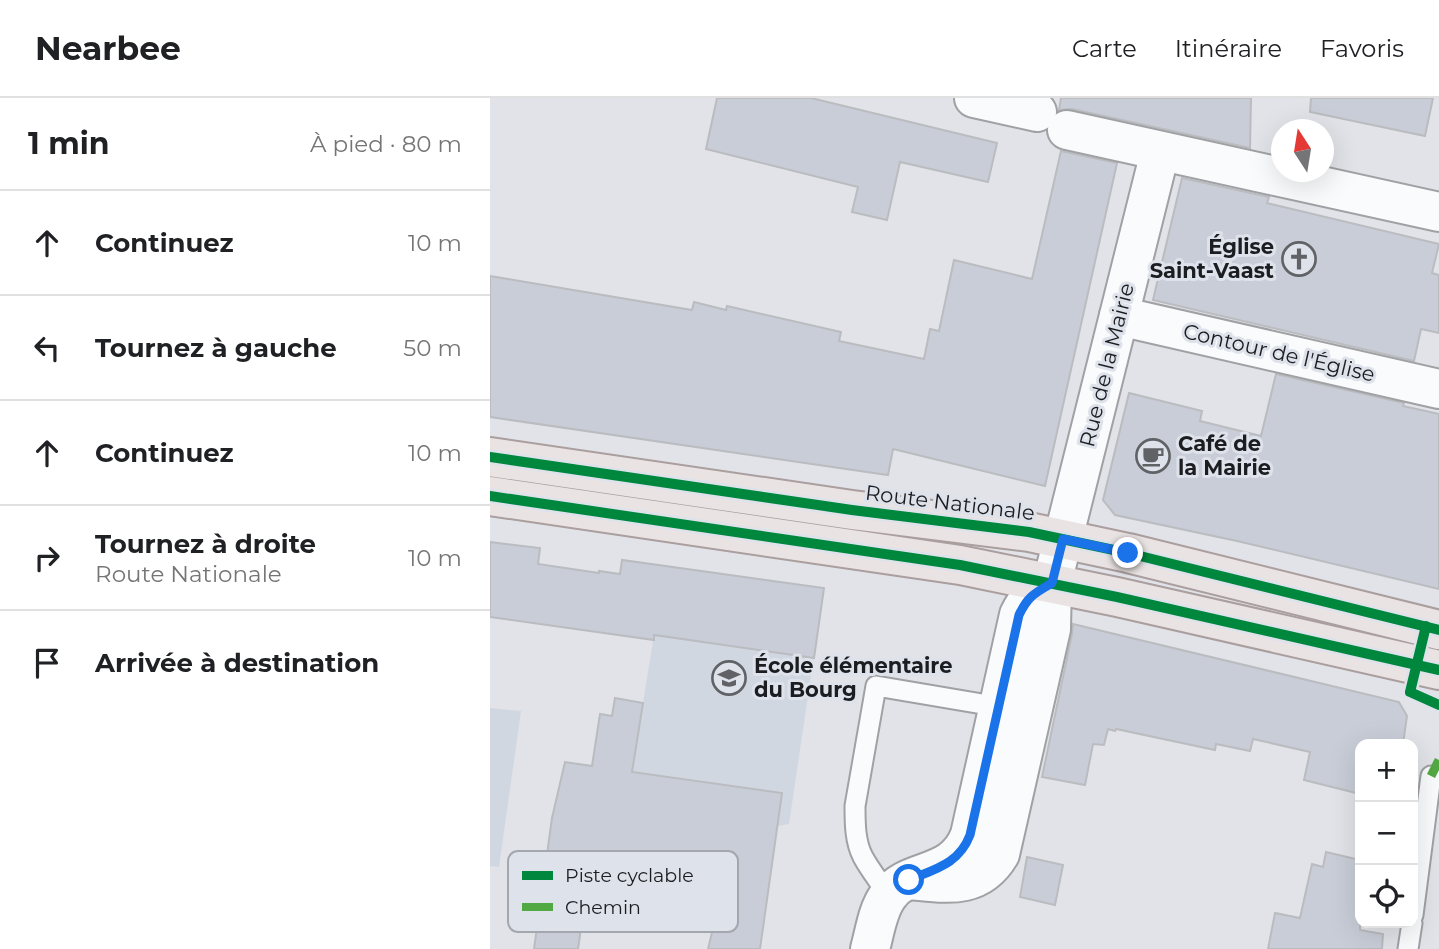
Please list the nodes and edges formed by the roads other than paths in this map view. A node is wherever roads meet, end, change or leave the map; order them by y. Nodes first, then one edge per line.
1 (974, 98) edge
2 (1160, 152) junction
3 (1439, 212) edge
4 (1119, 316) junction
5 (1439, 389) edge
6 (490, 457) edge
7 (490, 496) edge
8 (1063, 539) junction
9 (1052, 583) junction
10 (1439, 629) edge
11 (1439, 670) edge
12 (1015, 710) junction
13 (1431, 776) dead end
14 (1418, 876) edge
15 (899, 887) junction
16 (1411, 928) edge
17 (870, 949) edge
18 (1408, 949) edge

1 - 2 street
2 - 3 street
2 - 4 street, Rue de la Mairie
4 - 5 street, Contour de l'Église
4 - 8 street, Rue de la Mairie
6 - 8 main road, Route Nationale
7 - 9 main road
8 - 9 street, Rue de la Mairie
8 - 10 main road, Route Nationale
9 - 11 main road
9 - 12 street, Rue de la Mairie
12 - 15 street, Rue de la Mairie
12 - 15 lane
13 - 14 lane
15 - 17 street
16 - 18 lane

